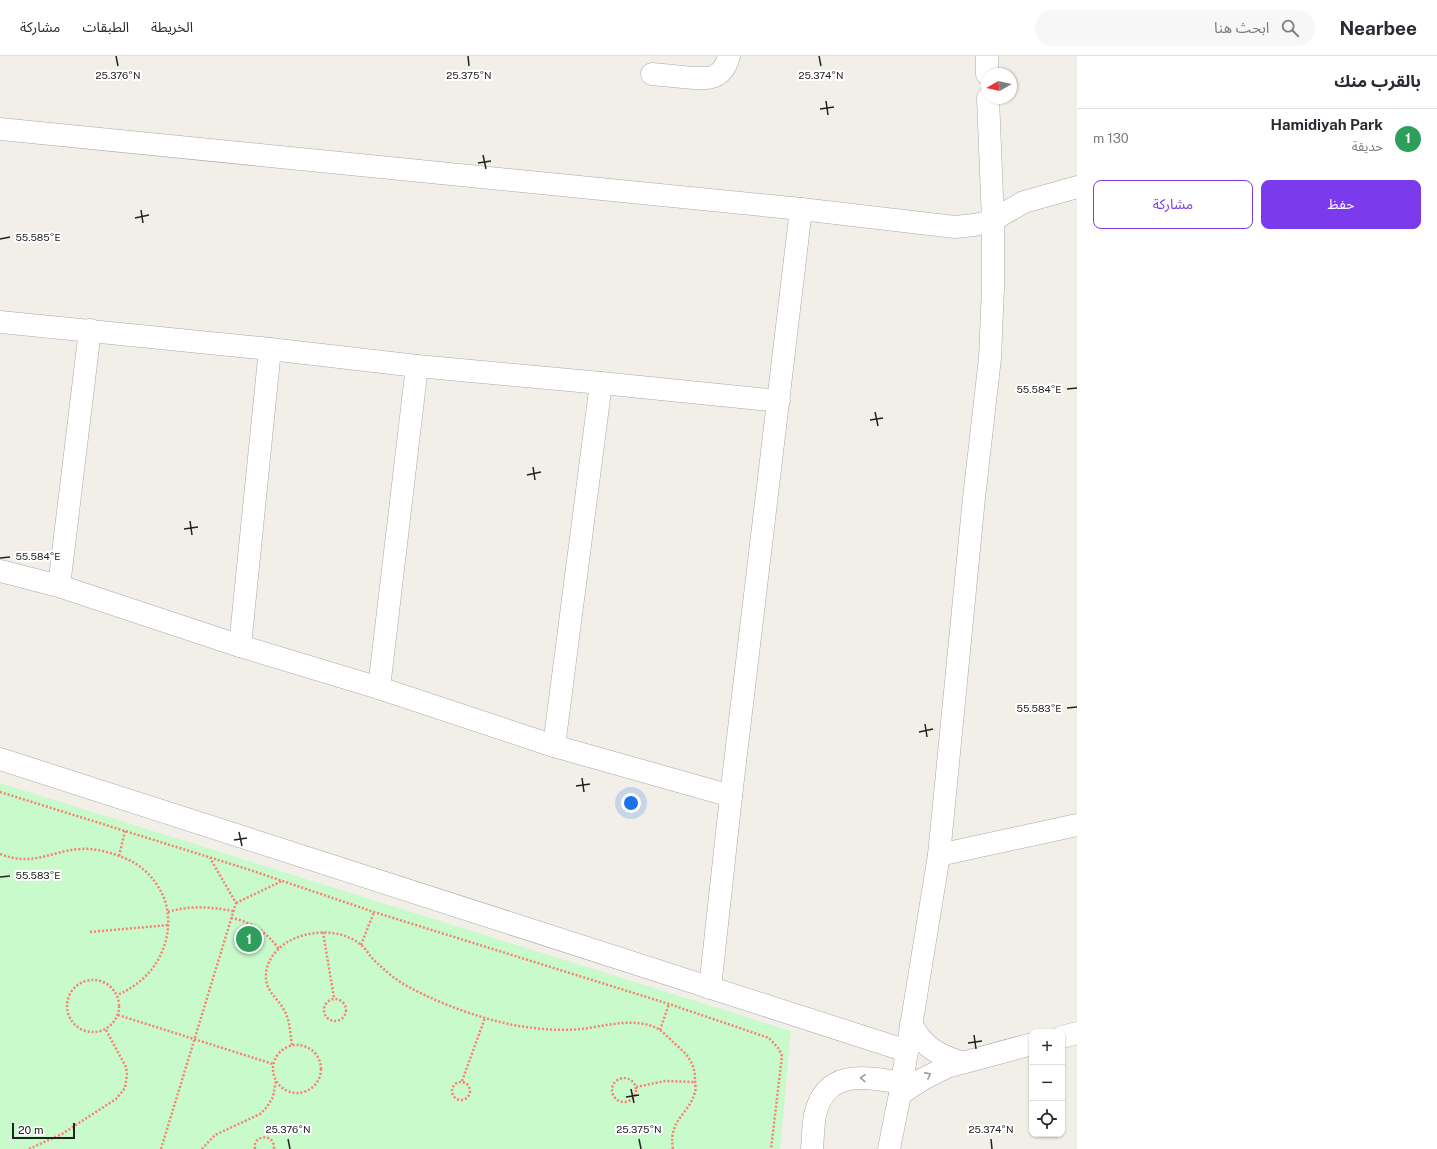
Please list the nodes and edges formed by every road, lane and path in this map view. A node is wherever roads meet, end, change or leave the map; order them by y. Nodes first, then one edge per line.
1 (729, 56) edge
2 (987, 56) edge
3 (988, 68) edge
4 (652, 74) dead end
5 (988, 104) edge
6 (0, 129) edge
7 (1077, 187) edge
8 (801, 210) junction
9 (993, 221) junction
10 (0, 322) edge
11 (90, 330) junction
12 (270, 349) junction
13 (417, 366) junction
14 (601, 382) junction
15 (779, 401) junction
16 (0, 571) edge
17 (58, 586) junction
18 (240, 646) junction
19 (379, 688) junction
20 (554, 746) junction
21 (0, 759) edge
22 (0, 792) edge
23 (731, 796) junction
24 (1077, 825) edge
25 (125, 831) junction
26 (0, 854) edge
27 (119, 856) junction
28 (939, 856) junction
29 (210, 858) junction
30 (283, 881) junction
31 (236, 903) junction
32 (168, 912) junction
33 (233, 912) junction
34 (374, 912) junction
35 (231, 918) junction
36 (169, 925) junction
37 (90, 932) dead end
38 (323, 932) junction
39 (360, 945) junction
40 (279, 949) junction
41 (710, 988) junction
42 (117, 995) junction
43 (334, 998) junction
44 (669, 1004) junction
45 (118, 1015) junction
46 (485, 1018) junction
47 (911, 1024) junction
48 (106, 1030) junction
49 (660, 1030) junction
50 (1077, 1033) edge
51 (1065, 1036) edge
52 (194, 1039) junction
53 (292, 1045) junction
54 (1029, 1045) edge
55 (907, 1051) junction
56 (960, 1062) junction
57 (273, 1064) junction
58 (276, 1080) junction
59 (462, 1081) junction
60 (695, 1082) junction
61 (636, 1087) junction
62 (901, 1088) junction
63 (29, 1149) edge
64 (161, 1149) edge
65 (202, 1149) edge
66 (255, 1149) edge
67 (274, 1149) edge
68 (673, 1149) edge
69 (772, 1149) edge
70 (812, 1149) edge
71 (889, 1149) edge

1 - 4 street
2 - 3 street
5 - 9 street
6 - 8 street
7 - 9 street
8 - 9 street
8 - 15 street
9 - 28 street
10 - 11 street
11 - 12 street
11 - 17 street
12 - 13 street
12 - 18 street
13 - 14 street
13 - 19 street
14 - 15 street
14 - 20 street
15 - 23 street
16 - 17 street
17 - 18 street
18 - 19 street
19 - 20 street
20 - 23 street
21 - 41 street
22 - 25 path
23 - 41 street
24 - 28 street
25 - 27 path
25 - 29 path
26 - 27 path
27 - 32 path
28 - 47 street
29 - 30 path
29 - 31 path
30 - 31 path
30 - 34 path
31 - 33 path
32 - 33 path
32 - 36 path
33 - 35 path
34 - 39 path
34 - 44 path
35 - 40 path
35 - 52 path
36 - 37 path
36 - 42 path
38 - 39 path
38 - 40 path
38 - 43 path
39 - 46 path
40 - 53 path
41 - 55 street
42 - 45 path
42 - 48 path
43 - 43 path
44 - 49 path
44 - 69 path
45 - 48 path
45 - 52 path
46 - 49 path
46 - 59 path
47 - 55 street
47 - 56 street
48 - 63 path
49 - 60 path
50 - 51 street
52 - 57 path
52 - 64 path
53 - 57 path
53 - 58 path
54 - 56 street
55 - 62 street
62 -> 56 street
57 - 58 path
58 - 65 path
59 - 59 path
60 - 61 path
60 - 68 path
61 - 61 path
62 -> 70 street
62 - 71 street
66 - 67 path

